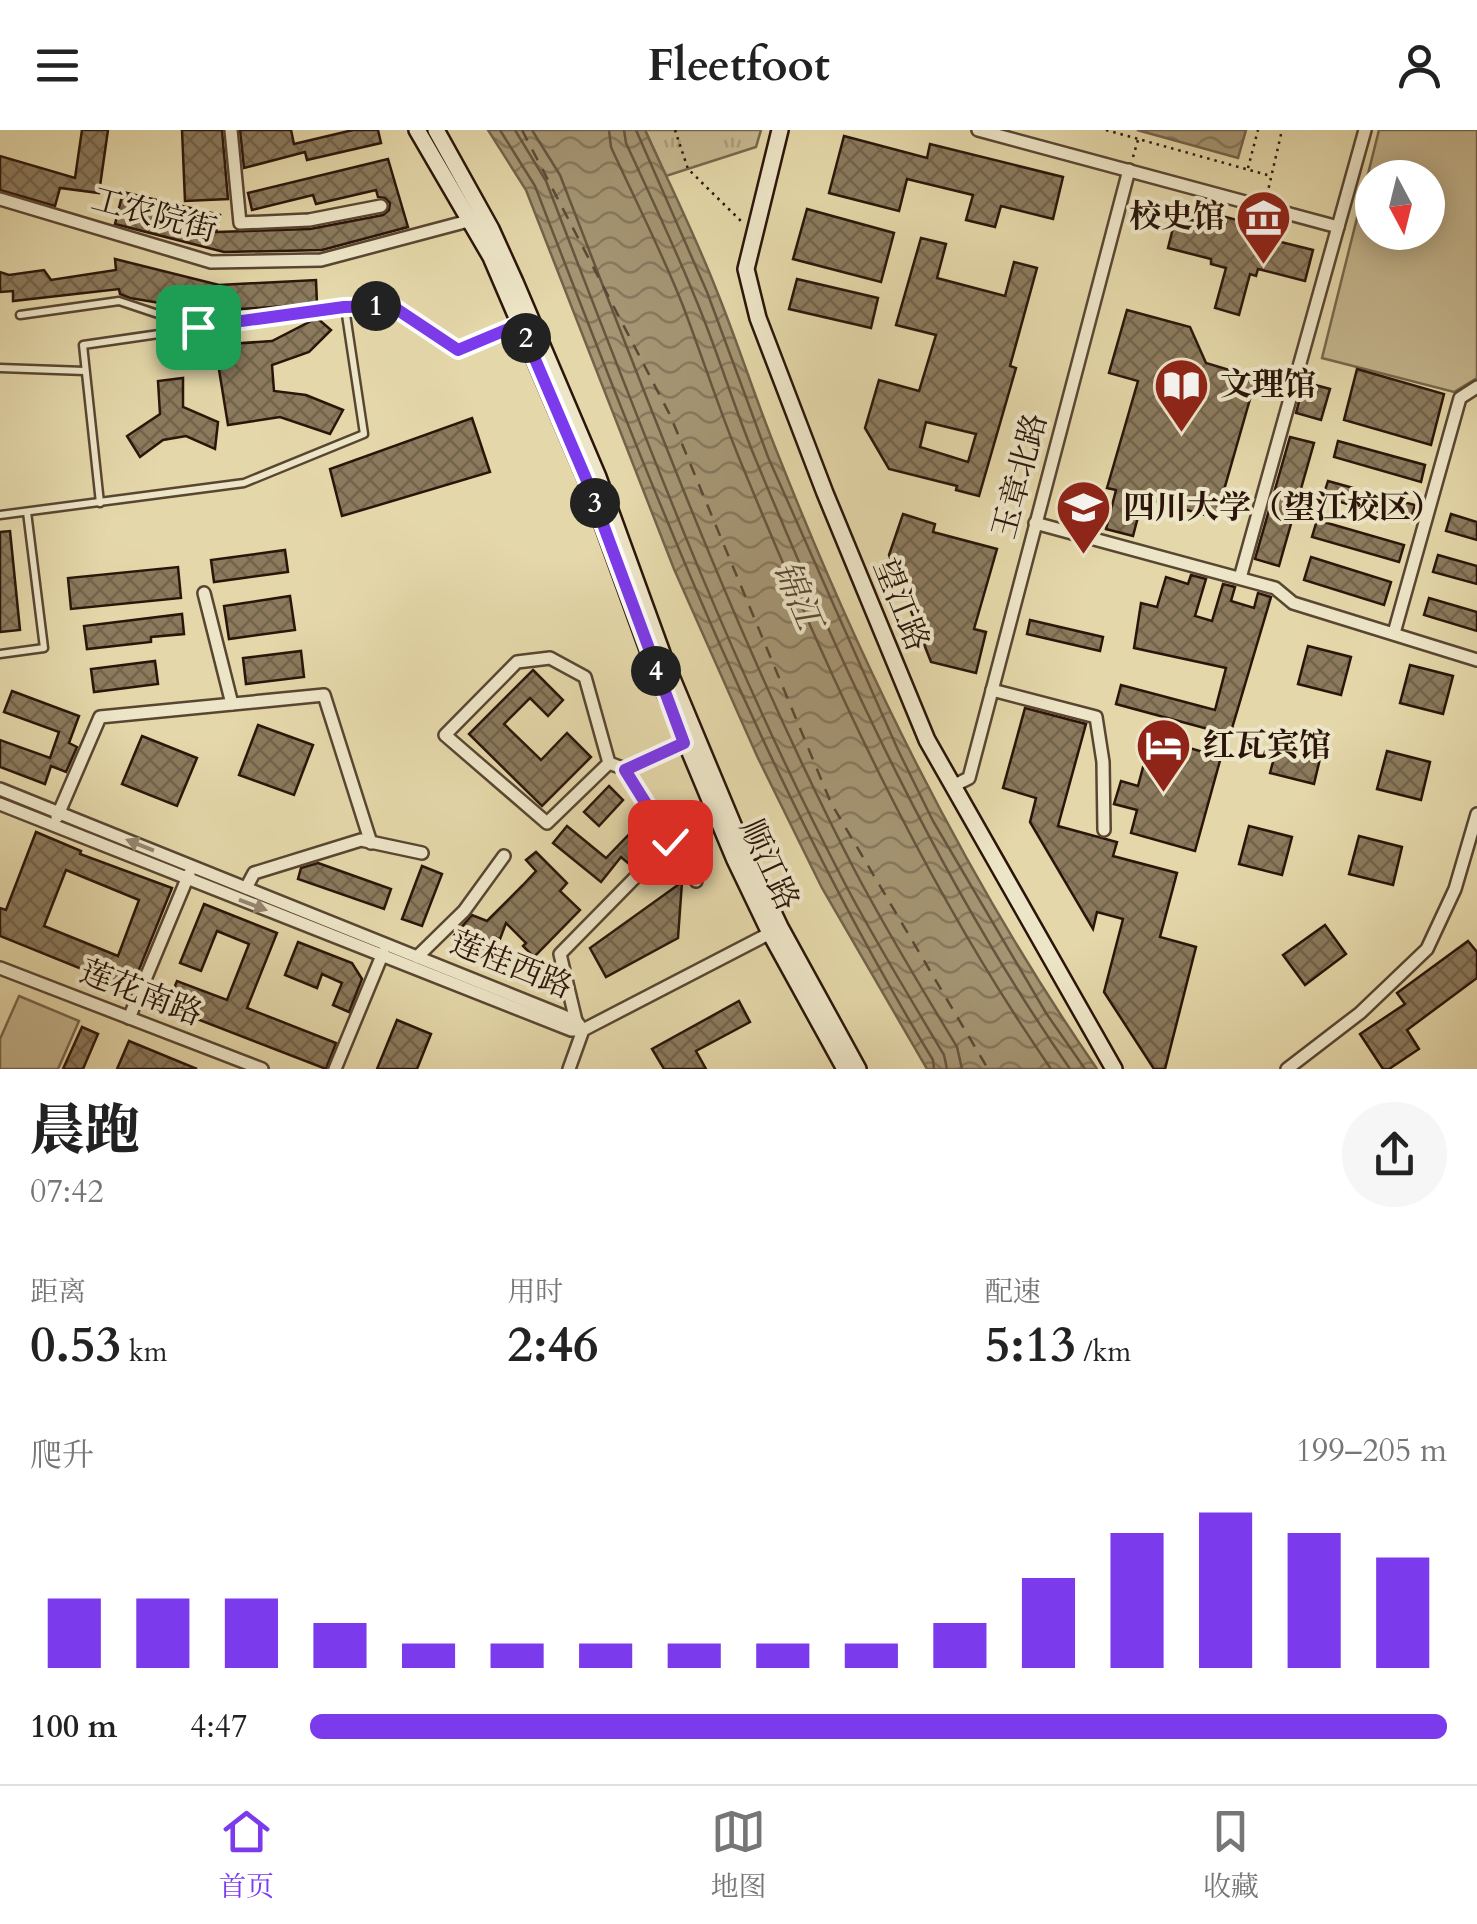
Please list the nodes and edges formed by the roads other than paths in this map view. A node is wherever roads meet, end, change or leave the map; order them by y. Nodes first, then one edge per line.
1 (231, 130) edge
2 (417, 130) edge
3 (436, 130) edge
4 (780, 130) edge
5 (978, 130) edge
6 (1365, 130) edge
7 (1129, 170) junction
8 (0, 199) edge
9 (381, 206) dead end
10 (472, 220) junction
11 (1338, 227) junction
12 (344, 307) junction
13 (20, 314) dead end
14 (520, 324) junction
15 (198, 327) junction
16 (0, 368) edge
17 (85, 371) junction
18 (1477, 387) edge
19 (100, 502) junction
20 (27, 512) junction
21 (0, 515) edge
22 (1035, 524) junction
23 (1240, 578) junction
24 (204, 593) dead end
25 (1394, 633) junction
26 (0, 654) edge
27 (1477, 660) edge
28 (992, 690) junction
29 (232, 704) junction
30 (684, 743) junction
31 (610, 763) junction
32 (625, 770) junction
33 (952, 786) junction
34 (0, 789) edge
35 (0, 804) edge
36 (59, 813) junction
37 (1477, 814) edge
38 (53, 826) junction
39 (1104, 830) dead end
40 (670, 842) junction
41 (371, 843) junction
42 (422, 853) dead end
43 (504, 856) dead end
44 (190, 873) junction
45 (696, 881) dead end
46 (246, 888) junction
47 (775, 930) junction
48 (384, 950) junction
49 (417, 956) junction
50 (0, 968) edge
51 (129, 1018) junction
52 (580, 1025) junction
53 (262, 1069) edge
54 (335, 1069) edge
55 (569, 1069) edge
56 (845, 1069) edge
57 (858, 1069) edge
58 (1114, 1069) edge
59 (1287, 1069) edge

1 - 9 street
2 - 10 main road, 顺江路
3 - 47 main road, 顺江路
4 - 33 main road, 望江路
5 - 7 street
6 - 11 street
7 - 11 street
7 - 22 street, 玉章北路
8 - 10 street, 工农院街
10 - 14 main road, 顺江路
11 - 23 street
12 - 14 lane
12 - 15 lane
12 - 19 lane
13 - 15 lane
14 - 30 main road, 顺江路
15 - 17 lane
16 - 17 lane
17 - 19 lane
18 - 25 street
19 - 20 lane
20 - 21 lane
20 - 26 lane
22 - 23 street
22 - 28 street, 玉章北路
23 - 25 street
24 - 29 street
25 - 27 street
28 - 33 street, 玉章北路
28 - 39 street
29 - 36 street
29 - 41 street
30 - 32 street
30 - 47 main road, 顺江路
31 - 31 street
31 - 32 street
32 - 40 street
33 - 58 main road, 望江路
34 - 36 street, 莲桂西路
35 - 38 street, 莲桂西路
36 - 38 street
44 -> 36 street, 莲桂西路
37 - 59 street
38 - 44 street, 莲桂西路
40 - 45 street
40 - 52 street
41 - 42 street
41 - 46 street
43 - 49 street
44 - 46 street, 莲桂西路
44 -> 48 street, 莲桂西路
44 - 51 street
46 - 48 street, 莲桂西路
47 - 52 street
47 - 56 main road, 顺江路
47 - 57 main road, 顺江路
48 - 49 street, 莲桂西路
48 - 52 street, 莲桂西路
48 - 54 street
49 - 52 street, 莲桂西路
50 - 51 street, 莲花南路
51 - 53 street, 莲花南路
52 - 55 street

